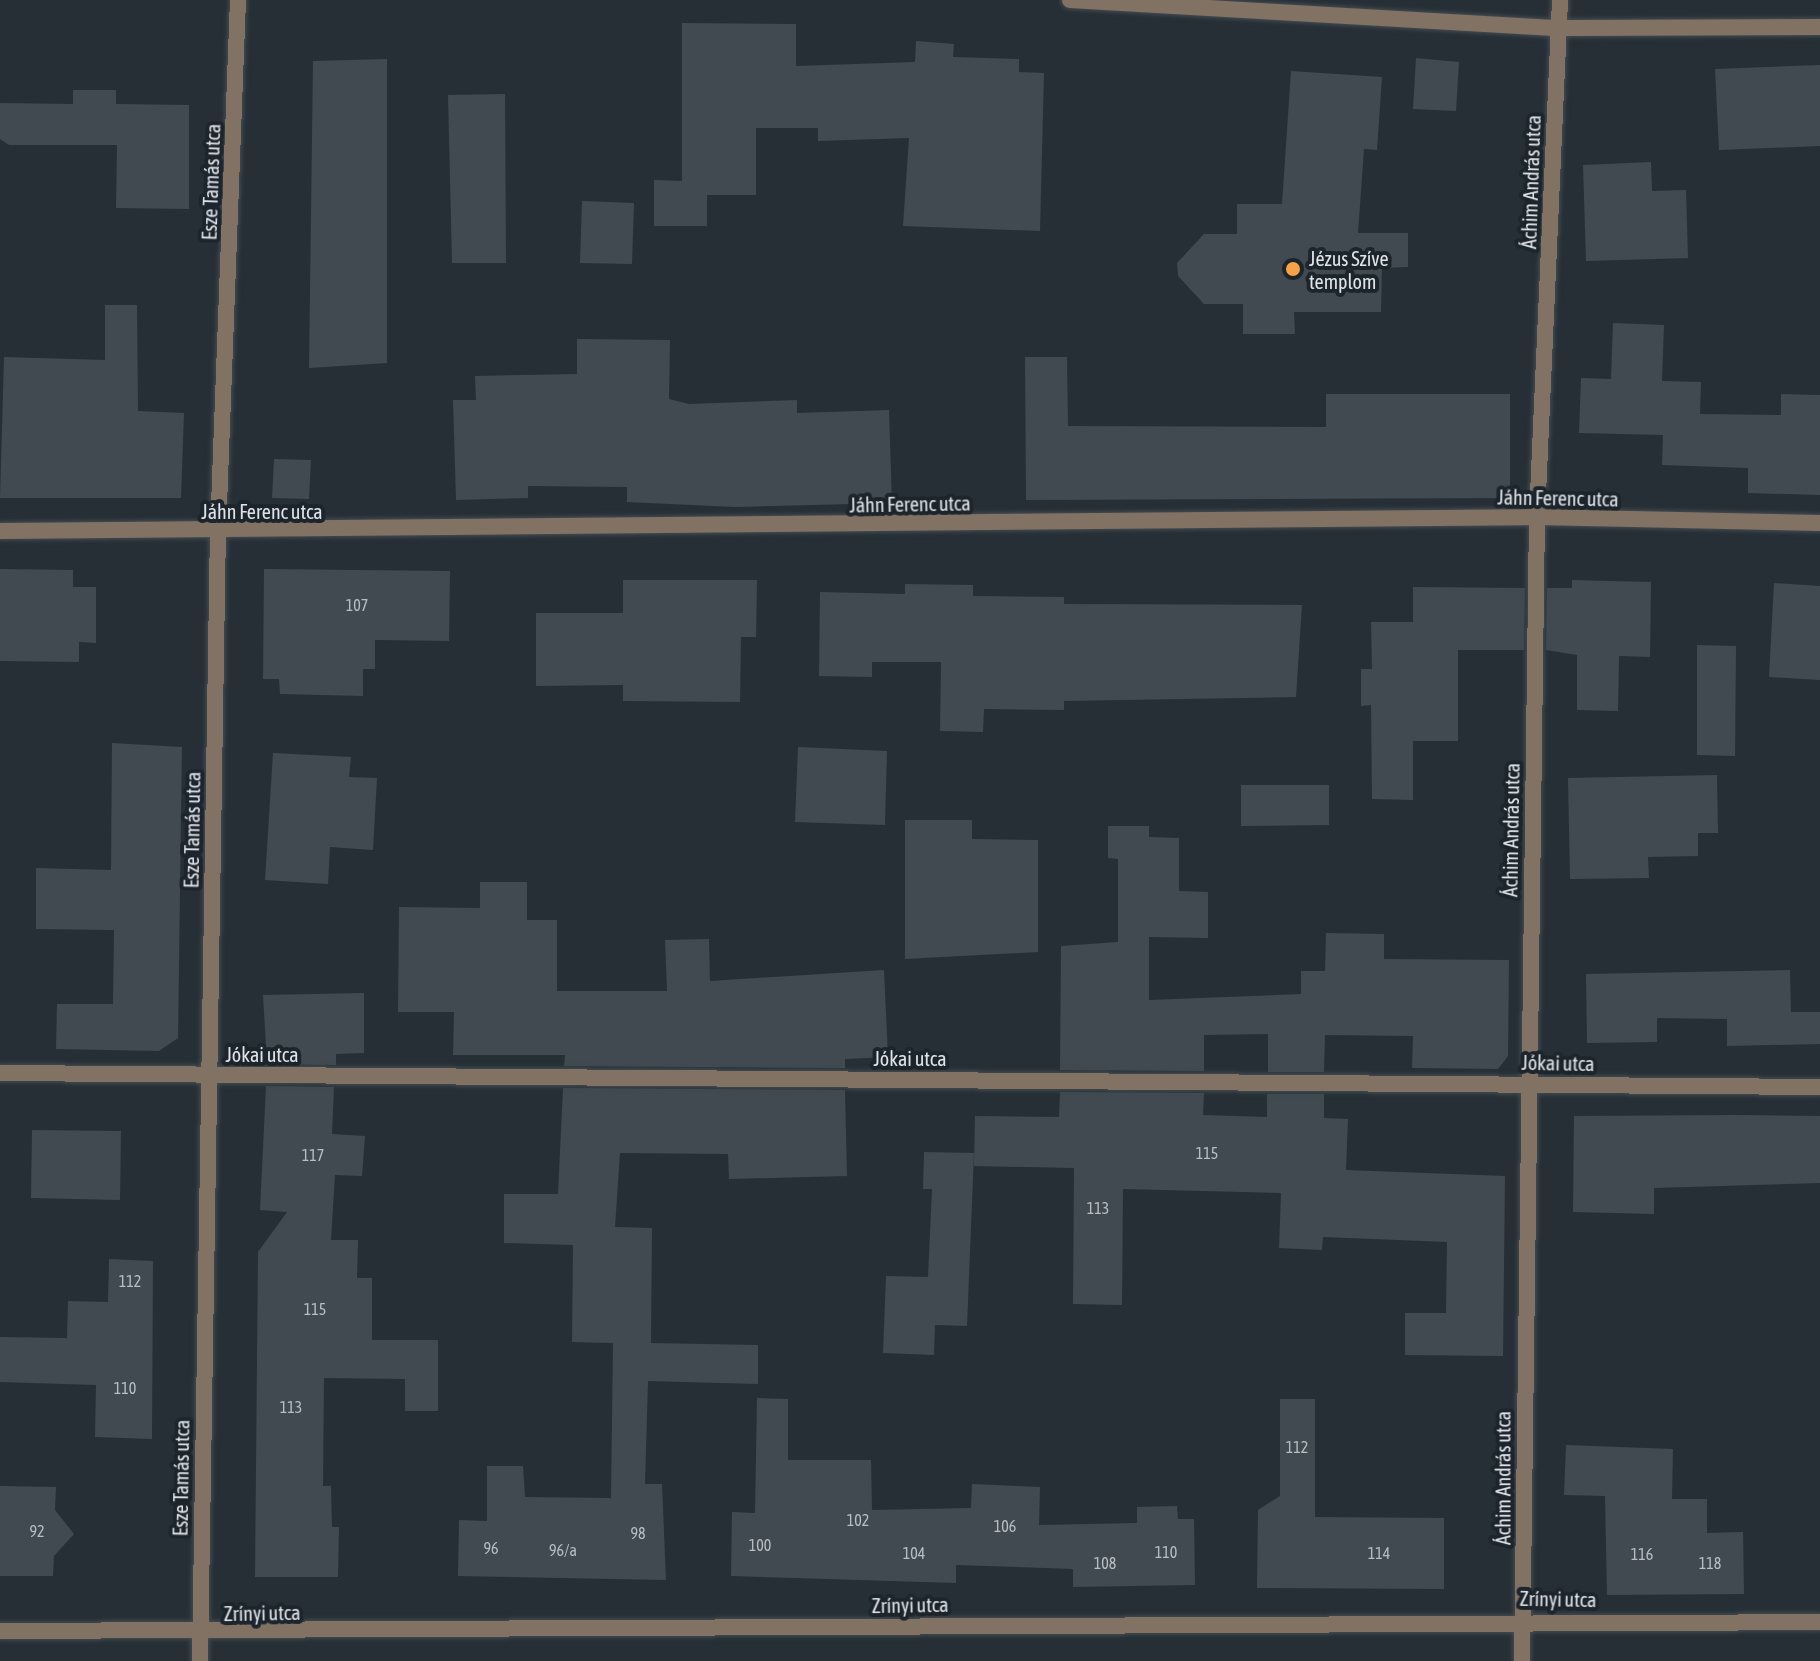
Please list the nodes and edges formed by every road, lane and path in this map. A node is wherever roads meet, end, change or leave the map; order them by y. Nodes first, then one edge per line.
1 (238, 0) edge
2 (1070, 0) edge
3 (1560, 0) edge
4 (1820, 27) edge
5 (1558, 28) junction
6 (1537, 517) junction
7 (1820, 523) edge
8 (0, 531) edge
9 (218, 532) junction
10 (0, 1073) edge
11 (207, 1073) junction
12 (1526, 1083) junction
13 (1820, 1087) edge
14 (1522, 1618) junction
15 (1820, 1622) edge
16 (0, 1631) edge
17 (199, 1634) junction
18 (200, 1661) edge
19 (1522, 1661) edge

1 - 9 street, Esze Tamás utca
2 - 5 street
3 - 5 street, Áchim András utca
4 - 5 street
5 - 6 street, Áchim András utca
6 - 7 street, Jáhn Ferenc utca
6 - 9 street, Jáhn Ferenc utca
6 - 12 street, Áchim András utca
8 - 9 street, Jáhn Ferenc utca
9 - 11 street, Esze Tamás utca
10 - 11 street, Jókai utca
11 - 12 street, Jókai utca
11 - 17 street, Esze Tamás utca
12 - 13 street, Jókai utca
12 - 14 street, Áchim András utca
14 - 15 street, Zrínyi utca
14 - 17 street, Zrínyi utca
14 - 19 street, Áchim András utca
16 - 17 street, Zrínyi utca
17 - 18 street, Esze Tamás utca

